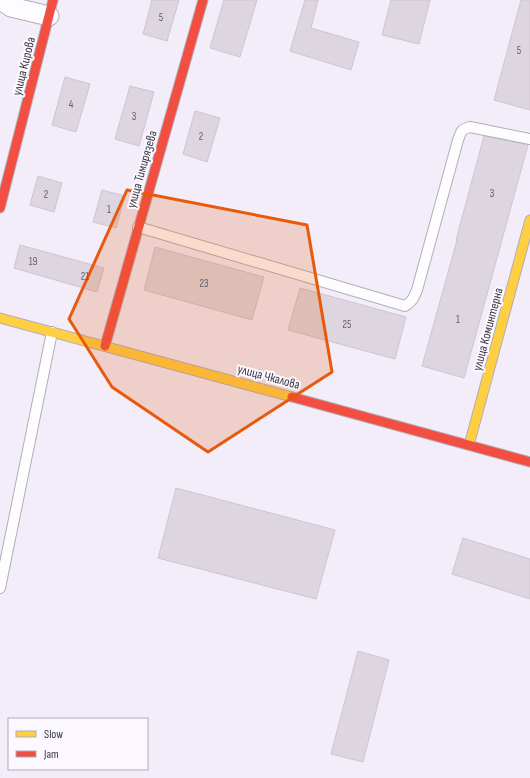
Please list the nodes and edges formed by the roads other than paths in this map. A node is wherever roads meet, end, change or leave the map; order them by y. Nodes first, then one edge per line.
1 (1, 0) edge
2 (203, 0) edge
3 (51, 8) edge
4 (530, 139) edge
5 (0, 208) edge
6 (530, 220) edge
7 (138, 227) junction
8 (0, 318) edge
9 (52, 332) junction
10 (105, 346) junction
11 (469, 445) junction
12 (530, 462) edge
13 (0, 588) edge

1 - 3 street
2 - 7 street, улица Тимирязева
3 - 5 street, улица Кирова
4 - 7 lane
6 - 11 street, улица Коминтерна
7 - 10 street, улица Тимирязева
8 - 9 street, улица Чкалова
9 - 10 street, улица Чкалова
9 - 13 lane
10 - 11 street, улица Чкалова
11 - 12 street, улица Чкалова

